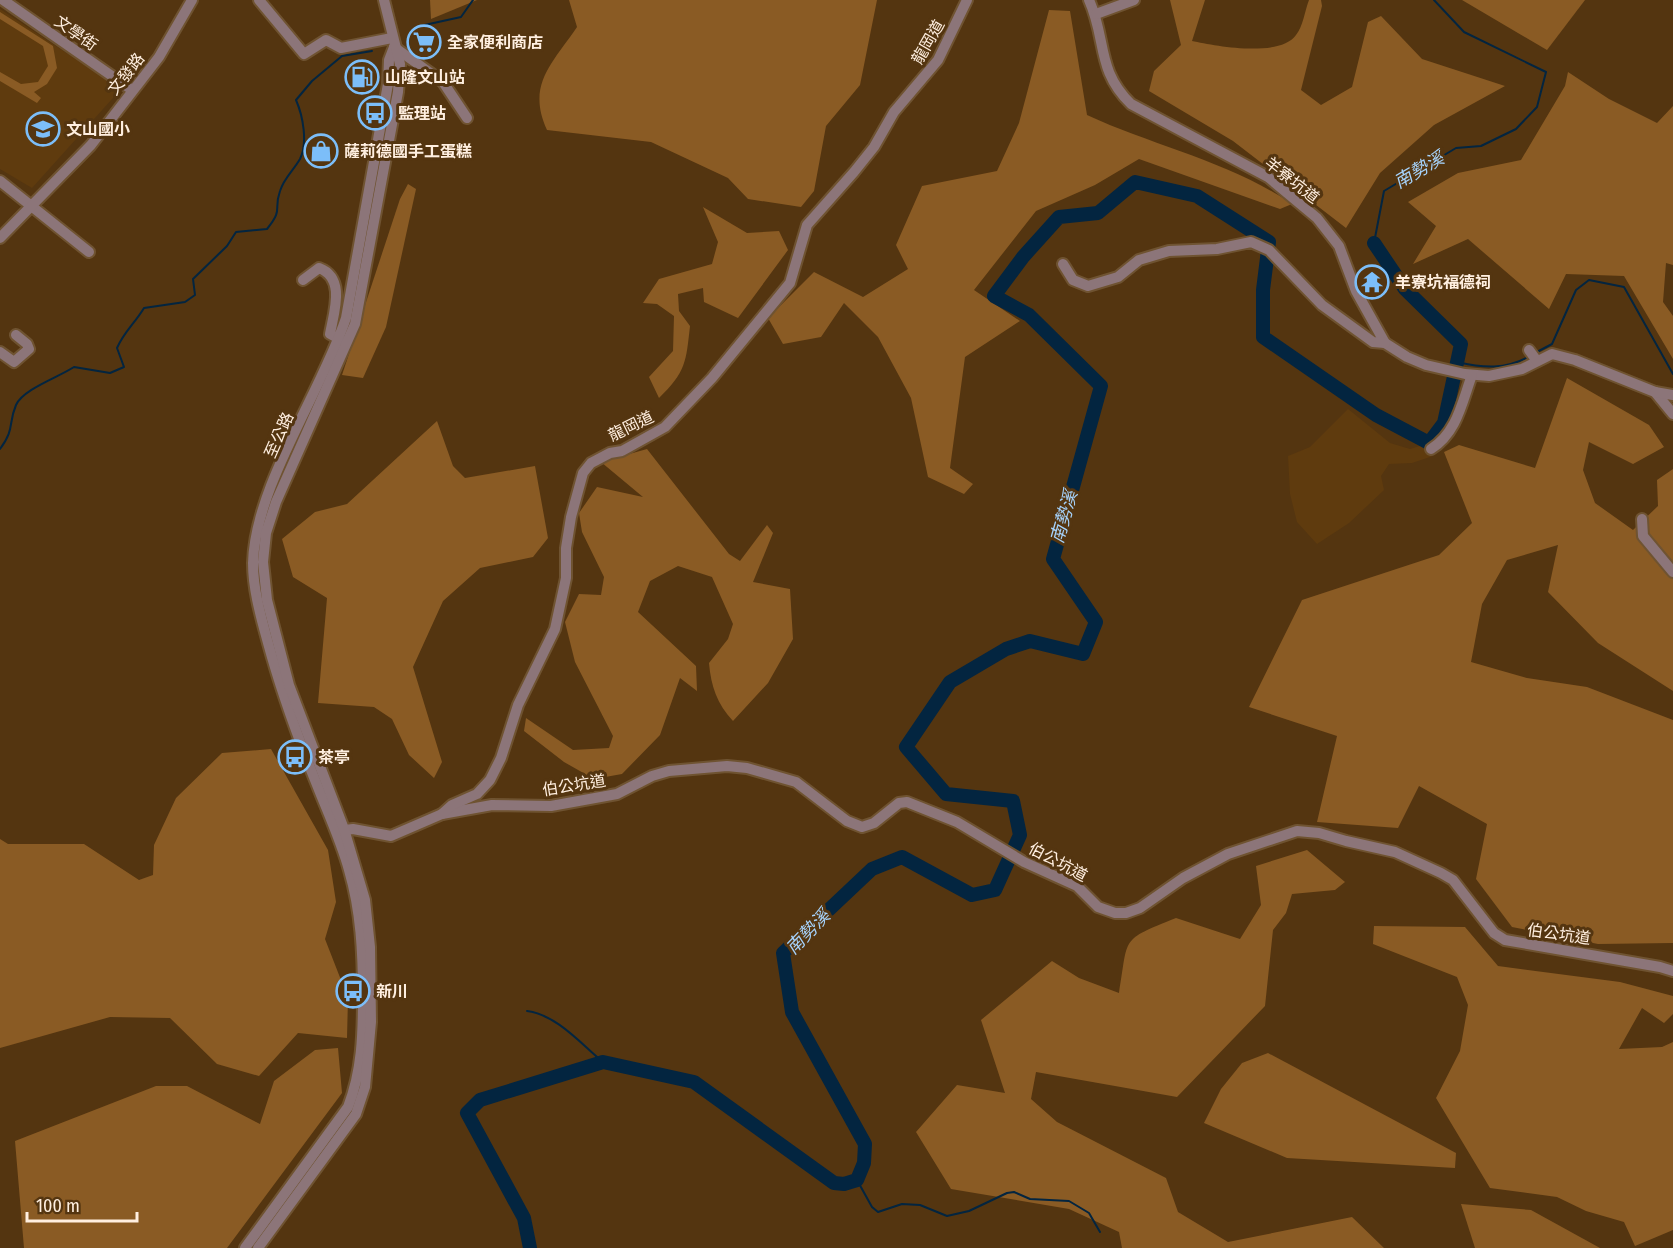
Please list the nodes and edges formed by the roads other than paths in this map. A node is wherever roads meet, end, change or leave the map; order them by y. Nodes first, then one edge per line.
1 (3, 0) edge
2 (192, 0) edge
3 (259, 0) edge
4 (384, 0) edge
5 (967, 0) edge
6 (1089, 0) edge
7 (1134, 0) edge
8 (1096, 14) junction
9 (393, 42) junction
10 (132, 90) junction
11 (467, 118) dead end
12 (0, 181) edge
13 (32, 205) junction
14 (0, 238) edge
15 (365, 242) junction
16 (89, 252) dead end
17 (1064, 264) dead end
18 (303, 280) dead end
19 (16, 335) dead end
20 (339, 339) junction
21 (1385, 343) junction
22 (1529, 350) dead end
23 (0, 352) edge
24 (1537, 361) junction
25 (1469, 374) junction
26 (1655, 392) junction
27 (1673, 395) edge
28 (1673, 414) edge
29 (306, 423) junction
30 (1431, 449) dead end
31 (1642, 519) dead end
32 (1673, 572) edge
33 (442, 814) junction
34 (340, 830) junction
35 (1673, 971) edge
36 (245, 1248) edge
37 (258, 1248) edge

1 - 10 street, 文學街
2 - 10 street, 文發路
3 - 9 street
4 - 9 street, 至公路
5 - 33 street, 龍岡道
6 - 8 street, 羊寮坑道
7 - 8 street
8 - 21 street, 羊寮坑道
9 - 11 street
9 - 15 street, 至公路
10 - 13 street, 文發路
12 - 13 street
13 - 14 street, 文發路
13 - 16 street
15 - 20 street, 至公路
15 - 29 street, 至公路
17 - 21 street
18 - 20 street
19 - 23 street
20 - 29 street, 至公路
21 - 25 street
22 - 24 street
24 - 25 street
24 - 26 street
25 - 30 street
26 - 27 street
26 - 28 street
29 - 34 street, 至公路
31 - 32 street
33 - 34 street, 龍岡道
33 - 35 street, 伯公坑道
34 - 36 street
34 - 37 street

